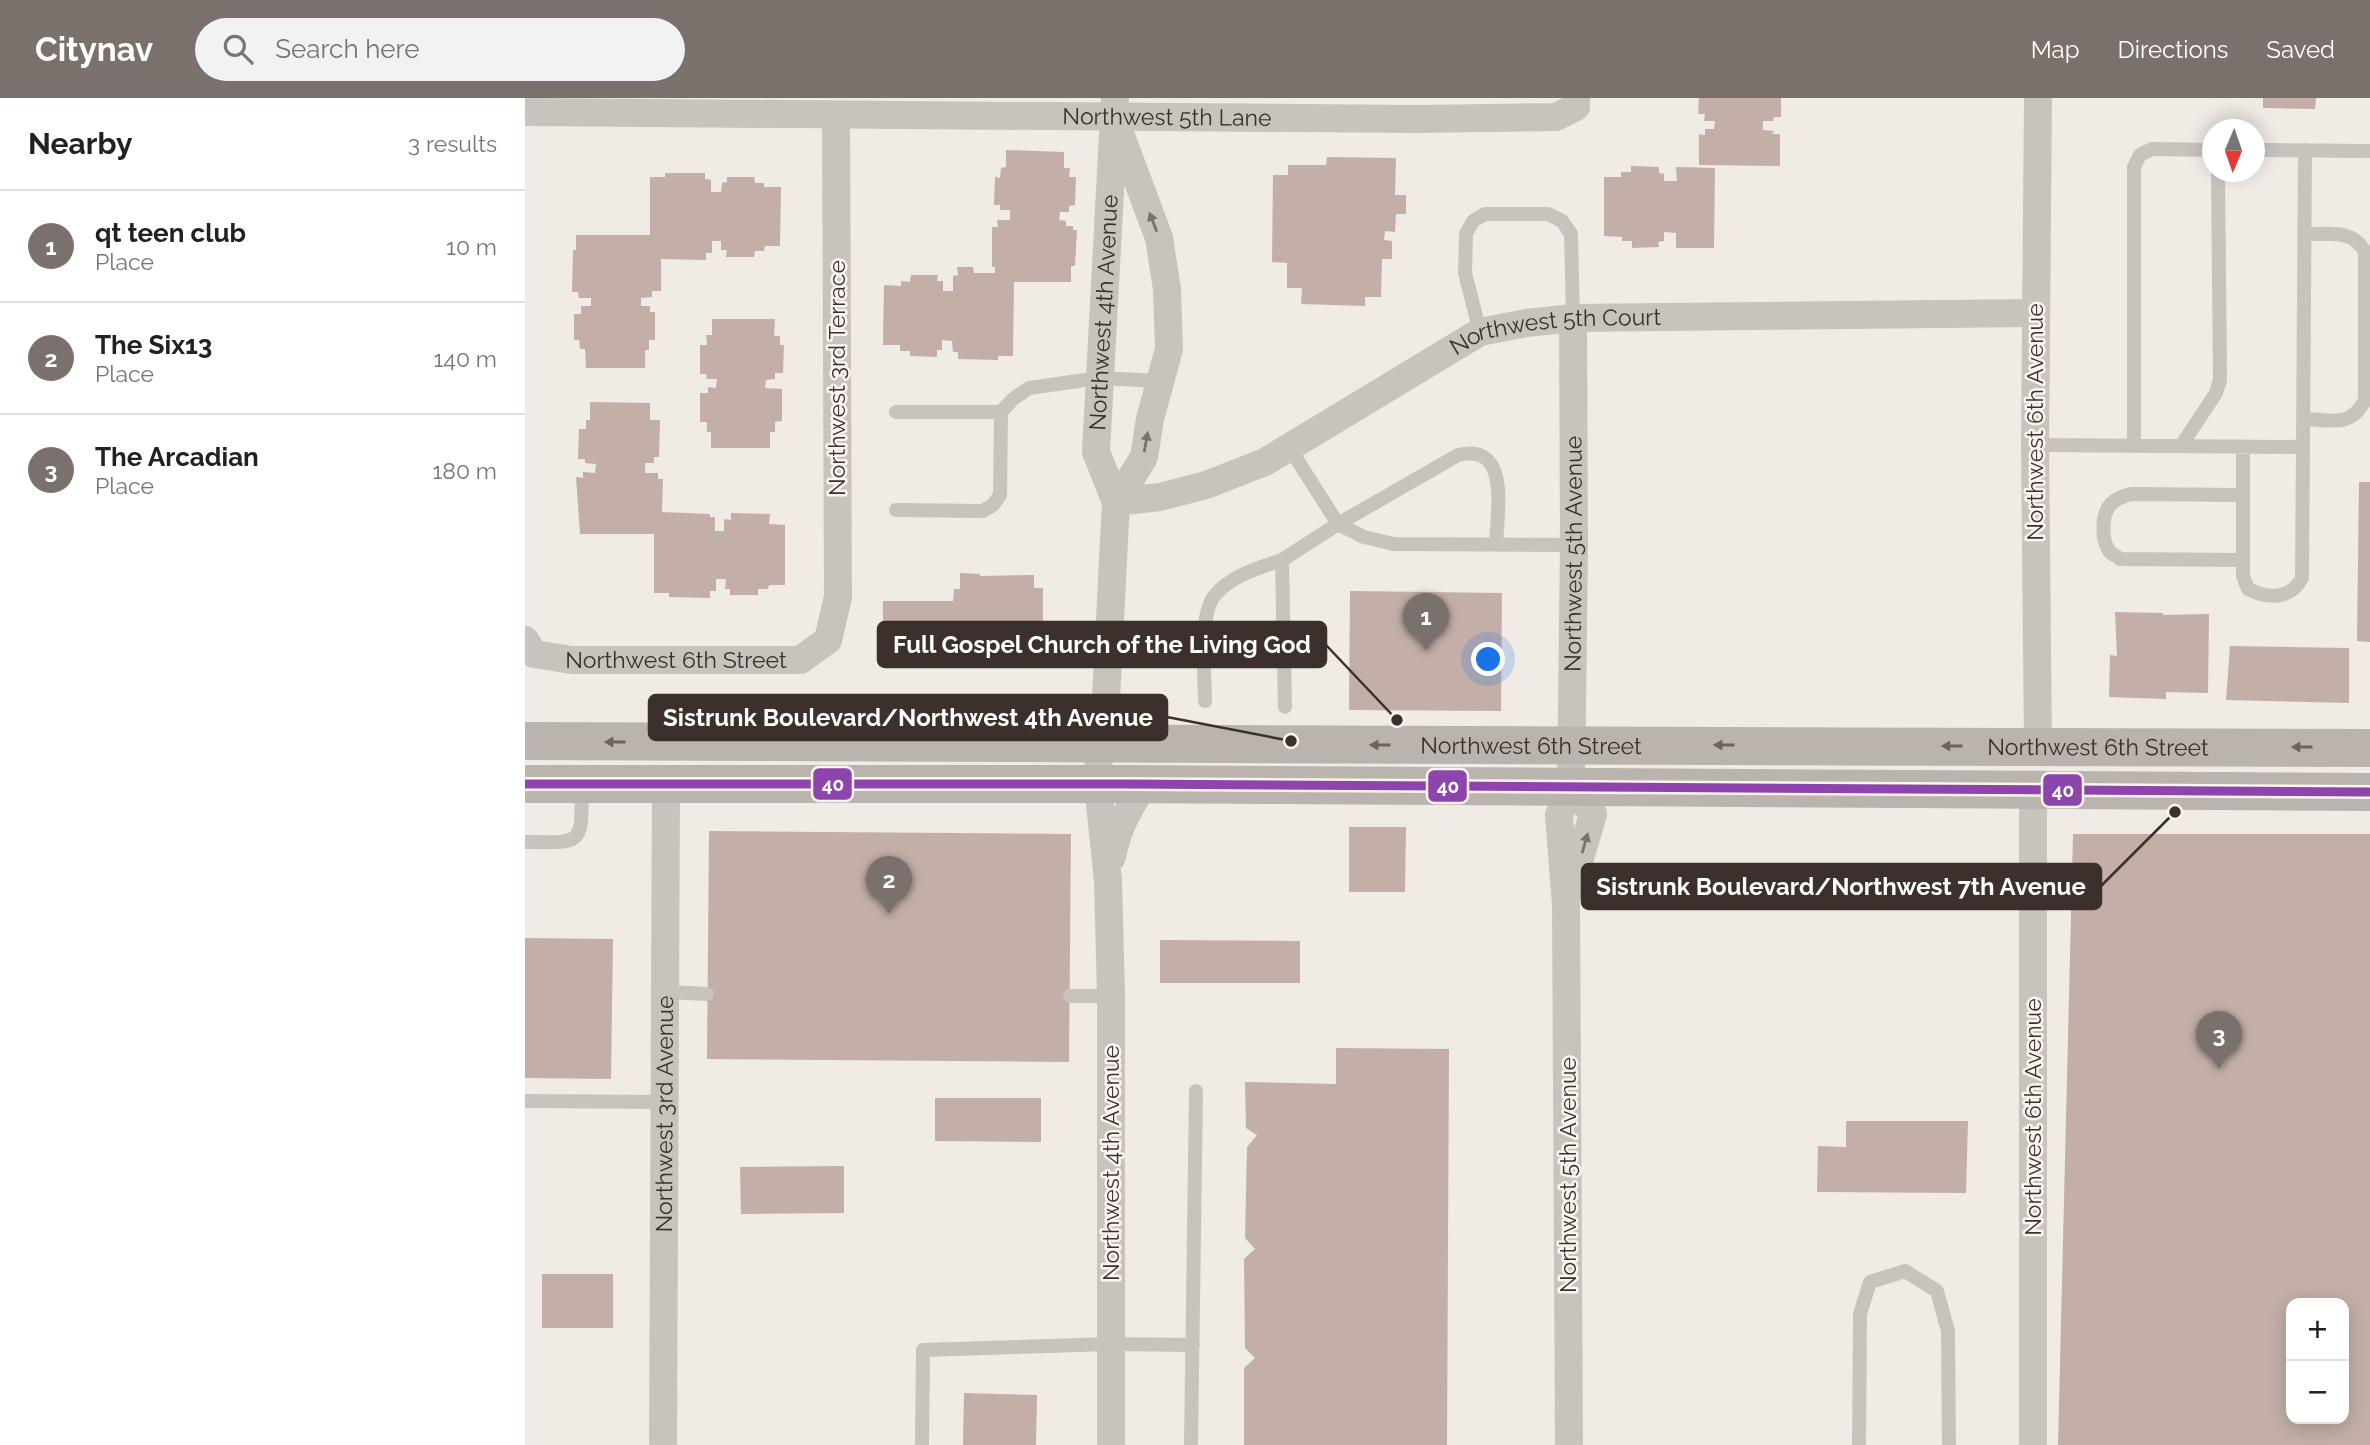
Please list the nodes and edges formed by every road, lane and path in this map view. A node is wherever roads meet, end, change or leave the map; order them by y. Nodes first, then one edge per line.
1 (2038, 98) edge
2 (1566, 107) edge
3 (1115, 108) edge
4 (525, 112) edge
5 (836, 115) junction
6 (2202, 150) edge
7 (2265, 150) edge
8 (2305, 150) junction
9 (2370, 150) edge
10 (2218, 182) edge
11 (2305, 234) junction
12 (2035, 313) junction
13 (1573, 318) junction
14 (1480, 332) junction
15 (1099, 378) junction
16 (1160, 382) junction
17 (896, 412) dead end
18 (1001, 412) junction
19 (2305, 419) junction
20 (2035, 445) junction
21 (2134, 446) junction
22 (2181, 446) junction
23 (1289, 447) junction
24 (2243, 447) junction
25 (2303, 447) junction
26 (2243, 495) junction
27 (1116, 502) junction
28 (896, 510) dead end
29 (1338, 524) junction
30 (1496, 545) junction
31 (1574, 545) junction
32 (1282, 560) junction
33 (2243, 560) junction
34 (525, 640) edge
35 (828, 640) joint
36 (1205, 701) dead end
37 (1285, 707) dead end
38 (525, 741) edge
39 (1571, 744) junction
40 (1099, 745) junction
41 (2038, 747) junction
42 (2370, 748) edge
43 (525, 784) edge
44 (1098, 784) junction
45 (1144, 784) junction
46 (582, 785) junction
47 (666, 785) junction
48 (1571, 788) junction
49 (2033, 790) junction
50 (2370, 792) edge
51 (525, 842) edge
52 (1108, 881) junction
53 (666, 992) junction
54 (707, 994) dead end
55 (1070, 996) dead end
56 (1111, 996) junction
57 (1196, 1091) dead end
58 (525, 1101) edge
59 (665, 1102) junction
60 (1111, 1344) junction
61 (1193, 1345) junction
62 (663, 1445) edge
63 (922, 1445) edge
64 (1111, 1445) edge
65 (1191, 1445) edge
66 (1569, 1445) edge
67 (1859, 1445) edge
68 (1949, 1445) edge
69 (2033, 1445) edge

1 - 12 street, Northwest 6th Avenue
2 - 3 street, Northwest 5th Lane
3 - 5 street, Northwest 5th Lane
3 - 15 street, Northwest 4th Avenue
16 -> 3 street, Northwest 4th Avenue
4 - 5 street, Northwest 5th Lane
5 - 35 street, Northwest 3rd Terrace
6 - 21 lane
7 - 8 lane
8 - 9 lane
8 - 11 lane
10 - 22 lane
11 - 19 lane
11 - 19 lane
12 - 13 street, Northwest 5th Court
12 - 20 street, Northwest 6th Avenue
13 - 14 street, Northwest 5th Court
13 - 14 lane
13 - 31 street, Northwest 5th Avenue
14 - 23 street, Northwest 5th Court
15 - 16 lane
15 - 18 lane
15 - 27 street, Northwest 4th Avenue
27 -> 16 street, Northwest 4th Avenue
17 - 18 lane
18 - 28 lane
19 - 25 lane
20 - 21 lane
20 - 41 street, Northwest 6th Avenue
21 - 22 lane
22 - 24 lane
23 - 27 street, Northwest 5th Court
23 - 29 lane
24 - 25 lane
24 - 26 lane
25 - 33 lane
26 - 33 lane
26 - 33 lane
27 - 40 street, Northwest 4th Avenue
29 - 30 lane
29 - 30 lane
29 - 32 lane
30 - 31 lane
31 - 39 street, Northwest 5th Avenue
32 - 36 lane
32 - 37 lane
34 - 35 street, Northwest 6th Street
40 -> 38 street, Northwest 6th Street
39 -> 40 street, Northwest 6th Street
41 -> 39 street, Northwest 6th Street
39 - 48 street, Northwest 5th Avenue
40 - 44 street, Northwest 4th Avenue
42 -> 41 street, Northwest 6th Street
43 - 46 street, Northwest 6th Street
44 - 45 street, Northwest 6th Street
44 - 47 street, Northwest 6th Street
44 - 52 street, Northwest 4th Avenue
45 - 48 street, Northwest 6th Street
45 - 52 street, Northwest 4th Avenue
46 - 47 street, Northwest 6th Street
46 - 51 lane
47 - 53 street, Northwest 3rd Avenue
48 - 49 street, Northwest 6th Street
48 - 66 street, Northwest 5th Avenue
49 - 50 street, Northwest 6th Street
49 - 69 street, Northwest 6th Avenue
52 - 56 street, Northwest 4th Avenue
53 - 54 lane
53 - 59 street, Northwest 3rd Avenue
55 - 56 lane
56 - 60 street, Northwest 4th Avenue
57 - 61 lane
58 - 59 lane
59 - 62 street, Northwest 3rd Avenue
60 - 61 lane
60 - 63 lane
60 - 64 street, Northwest 4th Avenue
61 - 65 lane
67 - 68 lane

